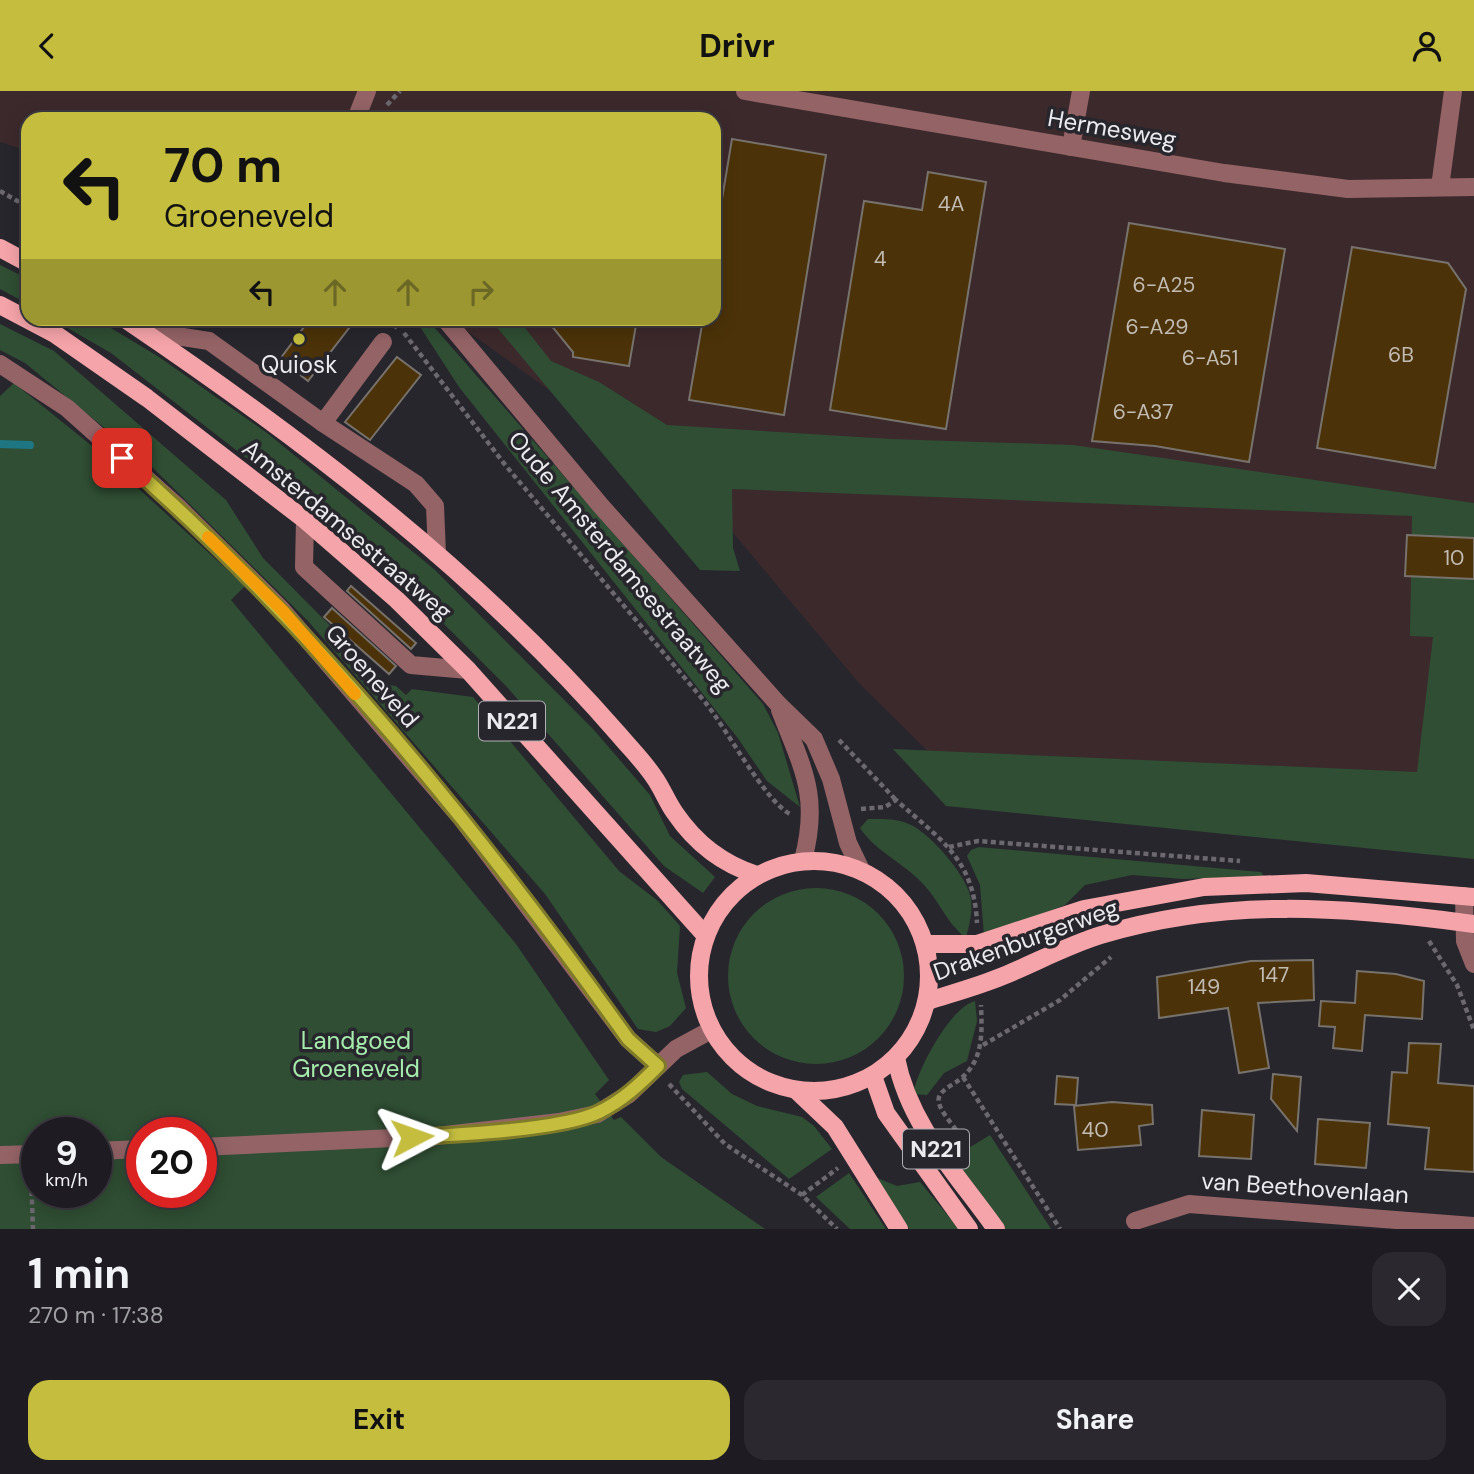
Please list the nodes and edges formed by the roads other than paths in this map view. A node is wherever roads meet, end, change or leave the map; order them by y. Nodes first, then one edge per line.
1 (367, 91) edge
2 (745, 91) edge
3 (1081, 91) edge
4 (1453, 91) edge
5 (359, 112) edge
6 (1071, 147) junction
7 (1440, 187) junction
8 (1474, 187) edge
9 (0, 248) edge
10 (21, 259) edge
11 (0, 305) edge
12 (21, 316) edge
13 (40, 326) edge
14 (136, 326) edge
15 (451, 326) edge
16 (144, 331) junction
17 (383, 342) dead end
18 (0, 364) edge
19 (323, 423) junction
20 (305, 520) junction
21 (437, 554) junction
22 (468, 670) junction
23 (778, 703) junction
24 (803, 860) junction
25 (861, 870) junction
26 (757, 875) junction
27 (1469, 896) edge
28 (1468, 930) edge
29 (705, 935) junction
30 (926, 944) junction
31 (1474, 964) edge
32 (928, 1001) junction
33 (711, 1030) junction
34 (896, 1058) junction
35 (658, 1066) junction
36 (873, 1076) junction
37 (796, 1090) junction
38 (217, 1146) edge
39 (21, 1154) edge
40 (0, 1155) edge
41 (1135, 1221) dead end
42 (1474, 1226) edge
43 (899, 1229) edge
44 (970, 1229) edge
45 (996, 1229) edge

1 - 5 street
2 - 6 street, Hermesweg
3 - 6 street
4 - 7 street
6 - 7 street, Hermesweg
7 - 8 street, Hermesweg
9 - 10 main road
11 - 12 main road, Amsterdamsestraatweg / N221
13 - 20 main road, Amsterdamsestraatweg / N221
14 - 16 main road, Amsterdamsestraatweg / N221
15 - 23 street, Oude Amsterdamsestraatweg
16 - 19 street
16 - 21 main road, Amsterdamsestraatweg / N221
17 - 19 street
18 - 35 street, Groeneveld
19 - 21 street
20 - 22 main road, Amsterdamsestraatweg / N221
20 - 22 street
21 - 26 main road, Amsterdamsestraatweg / N221
22 - 29 main road, Amsterdamsestraatweg / N221
23 - 24 street, Oude Amsterdamsestraatweg
23 - 25 street, Oude Amsterdamsestraatweg
24 - 25 main road, N221
24 - 26 main road, N221
25 - 30 main road, N221
26 - 29 main road, N221
27 - 28 street
27 - 30 main road, Drakenburgerweg
28 - 31 street
28 - 32 main road, Drakenburgerweg
29 - 33 main road, N221
30 - 32 main road, N221
32 - 34 main road, N221
33 - 35 street
33 - 37 main road, N221
34 - 36 main road, N221
34 - 45 main road, N221
35 - 38 street
36 - 37 main road, N221
36 - 44 main road, N221
37 - 43 main road, N221
39 - 40 street
41 - 42 street, van Beethovenlaan

